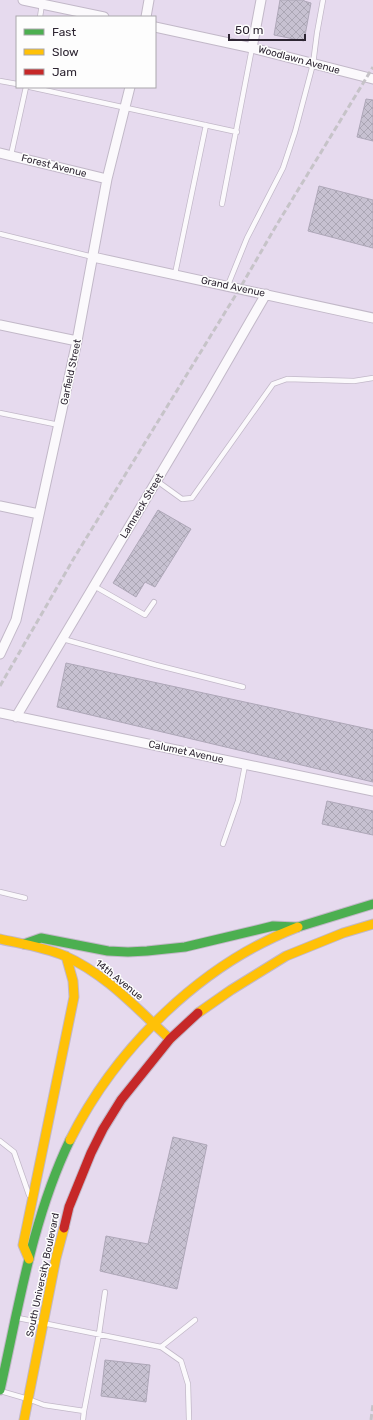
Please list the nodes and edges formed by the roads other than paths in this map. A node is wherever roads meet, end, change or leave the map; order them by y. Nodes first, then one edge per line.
1 (23, 0) edge
2 (149, 0) edge
3 (261, 0) edge
4 (323, 0) edge
5 (42, 2) edge
6 (40, 16) edge
7 (100, 16) edge
8 (146, 16) edge
9 (156, 28) edge
10 (252, 48) junction
11 (313, 64) junction
12 (373, 79) edge
13 (0, 81) edge
14 (16, 84) edge
15 (26, 88) edge
16 (35, 88) edge
17 (130, 88) edge
18 (125, 108) junction
19 (206, 125) junction
20 (236, 132) junction
21 (0, 153) edge
22 (11, 156) junction
23 (107, 178) junction
24 (222, 204) dead end
25 (0, 234) edge
26 (93, 257) junction
27 (175, 274) junction
28 (228, 286) junction
29 (266, 294) junction
30 (373, 318) edge
31 (0, 325) edge
32 (77, 341) junction
33 (373, 378) edge
34 (0, 413) edge
35 (59, 425) junction
36 (157, 481) junction
37 (0, 506) edge
38 (39, 514) junction
39 (94, 586) junction
40 (154, 602) dead end
41 (63, 639) junction
42 (0, 654) edge
43 (243, 687) dead end
44 (0, 713) edge
45 (16, 717) junction
46 (245, 765) junction
47 (373, 791) edge
48 (223, 844) dead end
49 (0, 892) edge
50 (25, 898) dead end
51 (373, 904) edge
52 (373, 924) edge
53 (298, 927) junction
54 (0, 939) edge
55 (24, 944) junction
56 (66, 956) junction
57 (153, 1024) junction
58 (170, 1039) junction
59 (0, 1142) edge
60 (31, 1200) junction
61 (29, 1259) junction
62 (106, 1292) dead end
63 (16, 1318) junction
64 (195, 1320) dead end
65 (44, 1323) junction
66 (99, 1334) junction
67 (161, 1346) junction
68 (0, 1391) edge
69 (28, 1399) junction
70 (84, 1411) junction
71 (24, 1420) edge
72 (83, 1420) edge
73 (190, 1420) edge

1 - 5 street
2 - 8 street
3 - 10 street
4 - 11 lane
5 - 6 lane
5 - 7 street
9 - 10 street, Woodlawn Avenue
10 - 11 street, Woodlawn Avenue
10 - 20 lane
11 - 12 street, Woodlawn Avenue
11 - 28 lane
13 - 14 lane
15 - 22 lane
16 - 18 lane
17 - 18 street, Garfield Street
18 - 19 lane
18 - 23 street, Garfield Street
19 - 20 lane
19 - 27 lane
20 - 24 lane
21 - 22 street, Forest Avenue
22 - 23 street, Forest Avenue
23 - 26 street, Garfield Street
25 - 26 lane
26 - 27 street, Grand Avenue
26 - 32 street, Garfield Street
27 - 28 street, Grand Avenue
28 - 29 street, Grand Avenue
29 - 30 street, Grand Avenue
29 - 36 street, Lamneck Street
31 - 32 street
32 - 35 street, Garfield Street
33 - 36 lane
34 - 35 lane
35 - 38 street, Garfield Street
36 - 39 street, Lamneck Street
37 - 38 street
38 - 42 street, Garfield Street
39 - 40 lane
39 - 41 street, Lamneck Street
41 - 43 lane
41 - 45 street, Lamneck Street
44 - 45 street, Calumet Avenue
45 - 46 street, Calumet Avenue
46 - 47 street, Calumet Avenue
46 - 48 lane
49 - 50 lane
51 - 53 main road, South University Boulevard
52 - 58 main road, South University Boulevard
53 - 55 main road
53 - 57 main road, South University Boulevard
54 - 55 main road, 14th Avenue
55 - 56 main road, 14th Avenue
56 - 57 main road, 14th Avenue
56 - 60 main road
57 - 58 main road, 14th Avenue
57 - 61 main road, South University Boulevard
58 - 65 main road, South University Boulevard
59 - 60 lane
60 - 61 main road
61 - 63 main road, South University Boulevard
62 - 66 lane
63 - 65 lane
63 - 68 main road, South University Boulevard
64 - 67 lane
65 - 66 lane
65 - 69 main road, South University Boulevard
66 - 67 lane
66 - 70 lane
67 - 73 lane
68 - 69 lane
69 - 70 lane
69 - 71 main road, South University Boulevard
70 - 72 lane

